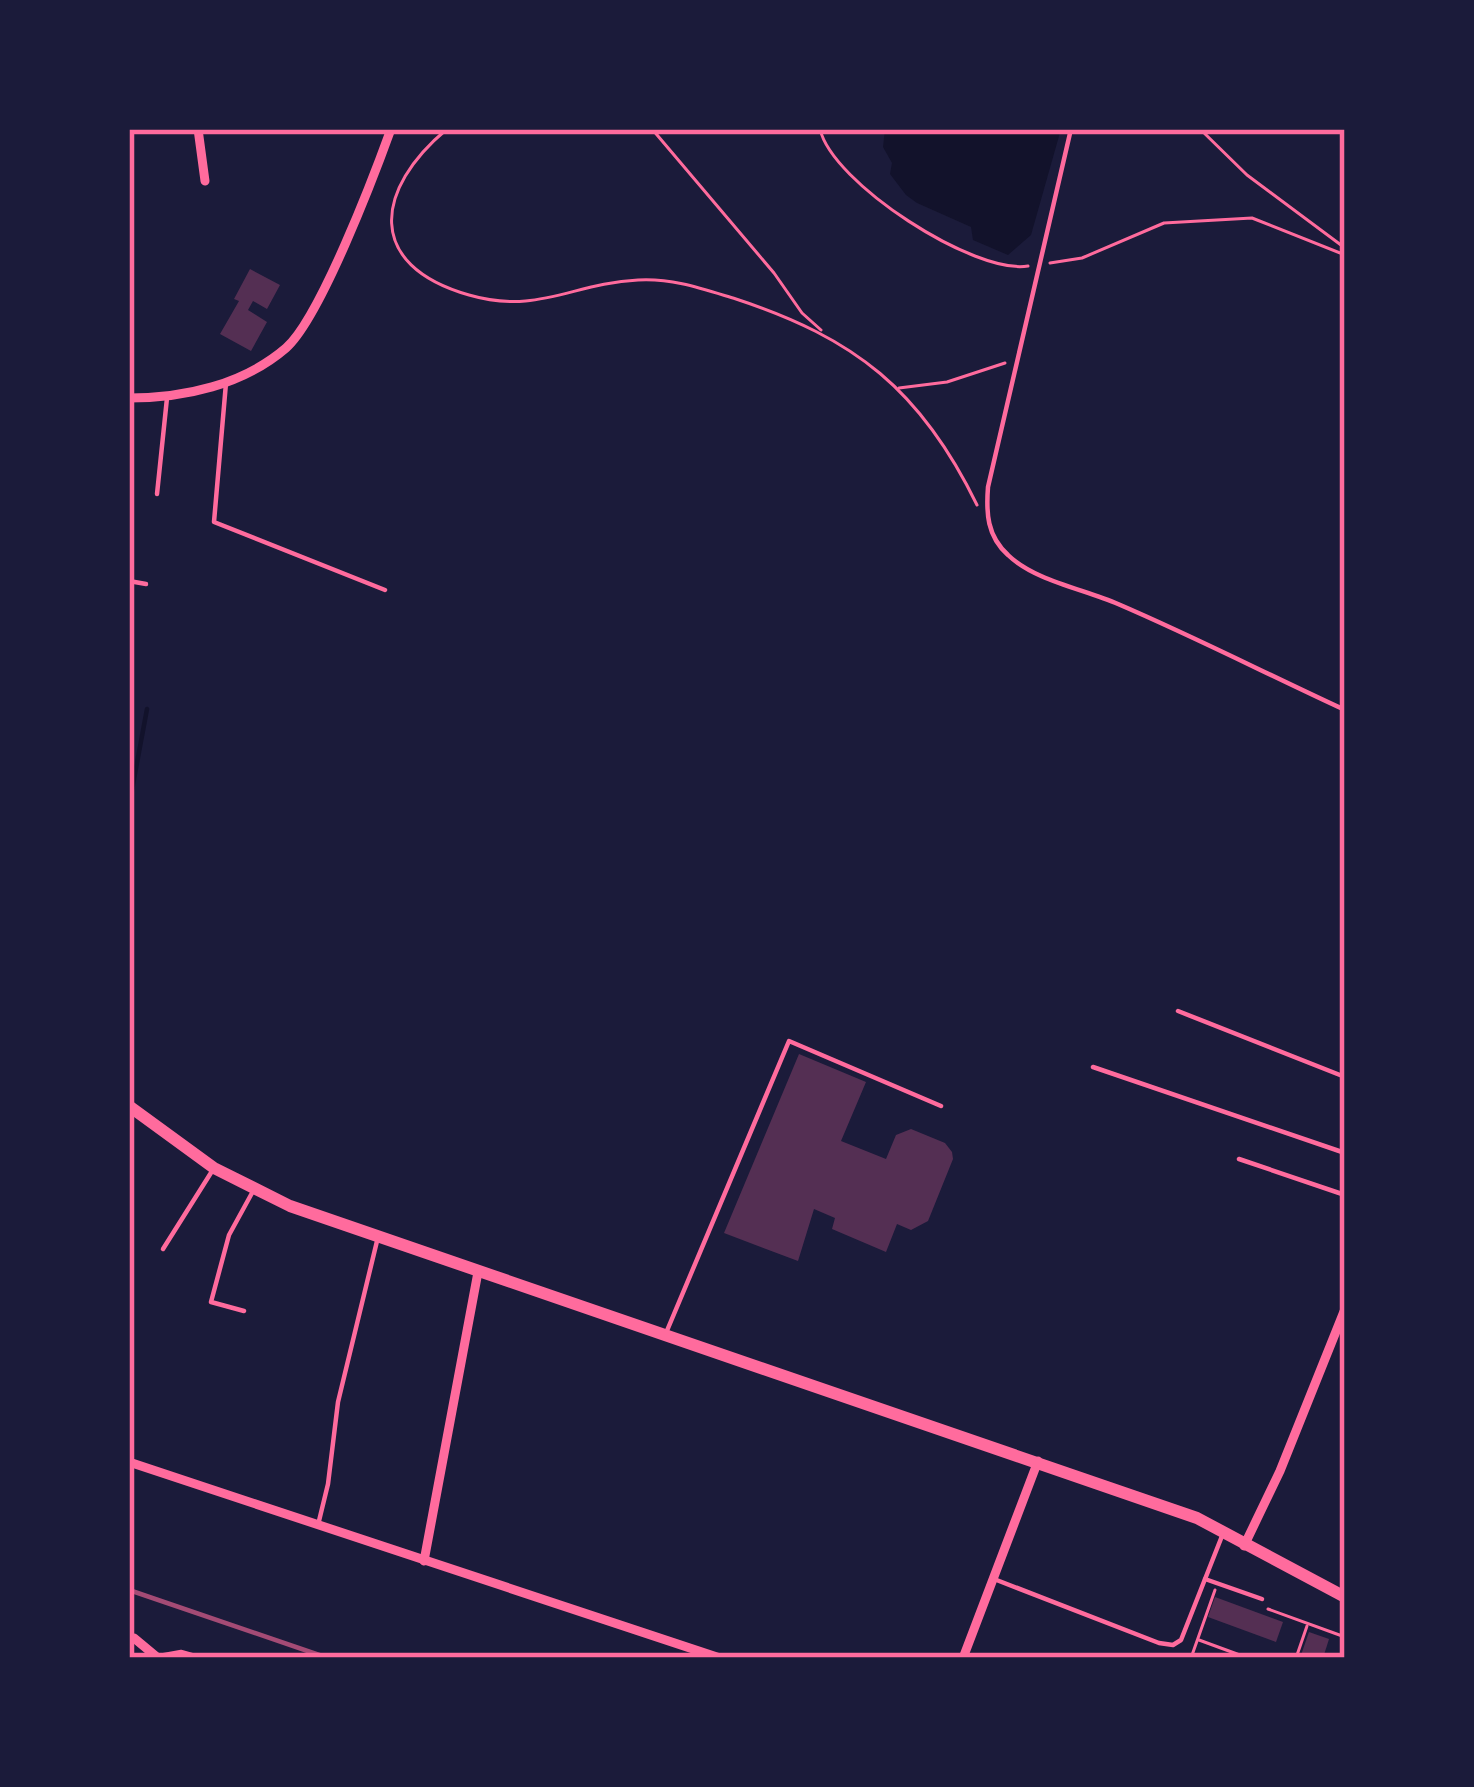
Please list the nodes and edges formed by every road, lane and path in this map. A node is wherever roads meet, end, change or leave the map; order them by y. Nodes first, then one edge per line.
1 (198, 129) edge
2 (391, 129) edge
3 (447, 129) edge
4 (652, 129) edge
5 (820, 129) edge
6 (1071, 129) edge
7 (1200, 129) edge
8 (206, 181) dead end
9 (1345, 252) edge
10 (1040, 264) junction
11 (826, 335) junction
12 (1018, 357) junction
13 (226, 383) junction
14 (897, 388) junction
15 (129, 398) edge
16 (167, 398) junction
17 (157, 494) dead end
18 (991, 533) junction
19 (129, 581) edge
20 (146, 584) dead end
21 (385, 590) dead end
22 (1345, 710) edge
23 (1178, 1011) dead end
24 (1093, 1066) dead end
25 (1345, 1077) edge
26 (129, 1106) edge
27 (941, 1106) dead end
28 (1345, 1153) edge
29 (1239, 1159) dead end
30 (214, 1168) junction
31 (254, 1188) junction
32 (1345, 1195) edge
33 (378, 1236) junction
34 (163, 1249) dead end
35 (478, 1272) junction
36 (1345, 1309) edge
37 (244, 1311) dead end
38 (666, 1334) junction
39 (1038, 1461) junction
40 (129, 1462) edge
41 (318, 1525) junction
42 (1224, 1531) junction
43 (1244, 1546) junction
44 (424, 1561) junction
45 (994, 1579) junction
46 (1205, 1579) junction
47 (1217, 1583) junction
48 (1345, 1597) edge
49 (1262, 1599) joint
50 (1308, 1624) junction
51 (1345, 1636) edge
52 (134, 1638) dead end
53 (1197, 1640) junction
54 (158, 1657) edge
55 (202, 1658) edge
56 (720, 1658) edge
57 (963, 1658) edge
58 (1191, 1658) edge
59 (1248, 1658) edge
60 (1296, 1658) edge

1 - 8 street
2 - 13 street
3 - 11 path
4 - 11 path
5 - 10 path
6 - 10 lane
7 - 9 path
9 - 10 path
10 - 12 lane
11 - 14 path
12 - 14 path
12 - 18 lane
13 - 16 street
13 - 21 lane
14 - 18 path
15 - 16 street
16 - 17 lane
18 - 22 lane
19 - 20 lane
23 - 25 lane
24 - 28 lane
26 - 30 main road
27 - 38 lane
29 - 32 lane
30 - 31 main road
30 - 34 lane
31 - 33 main road
31 - 37 lane
33 - 35 main road
33 - 41 lane
35 - 38 main road
35 - 44 street
36 - 43 street
38 - 39 main road
39 - 42 main road
39 - 45 street
40 - 41 street
41 - 44 street
42 - 43 main road
42 - 46 lane
43 - 48 main road
44 - 56 street
45 - 46 lane
45 - 57 street
46 - 47 lane
47 - 49 lane
47 - 53 path
49 - 50 path
50 - 51 path
50 - 60 path
52 - 54 street
53 - 58 path
53 - 59 path
54 - 55 lane

